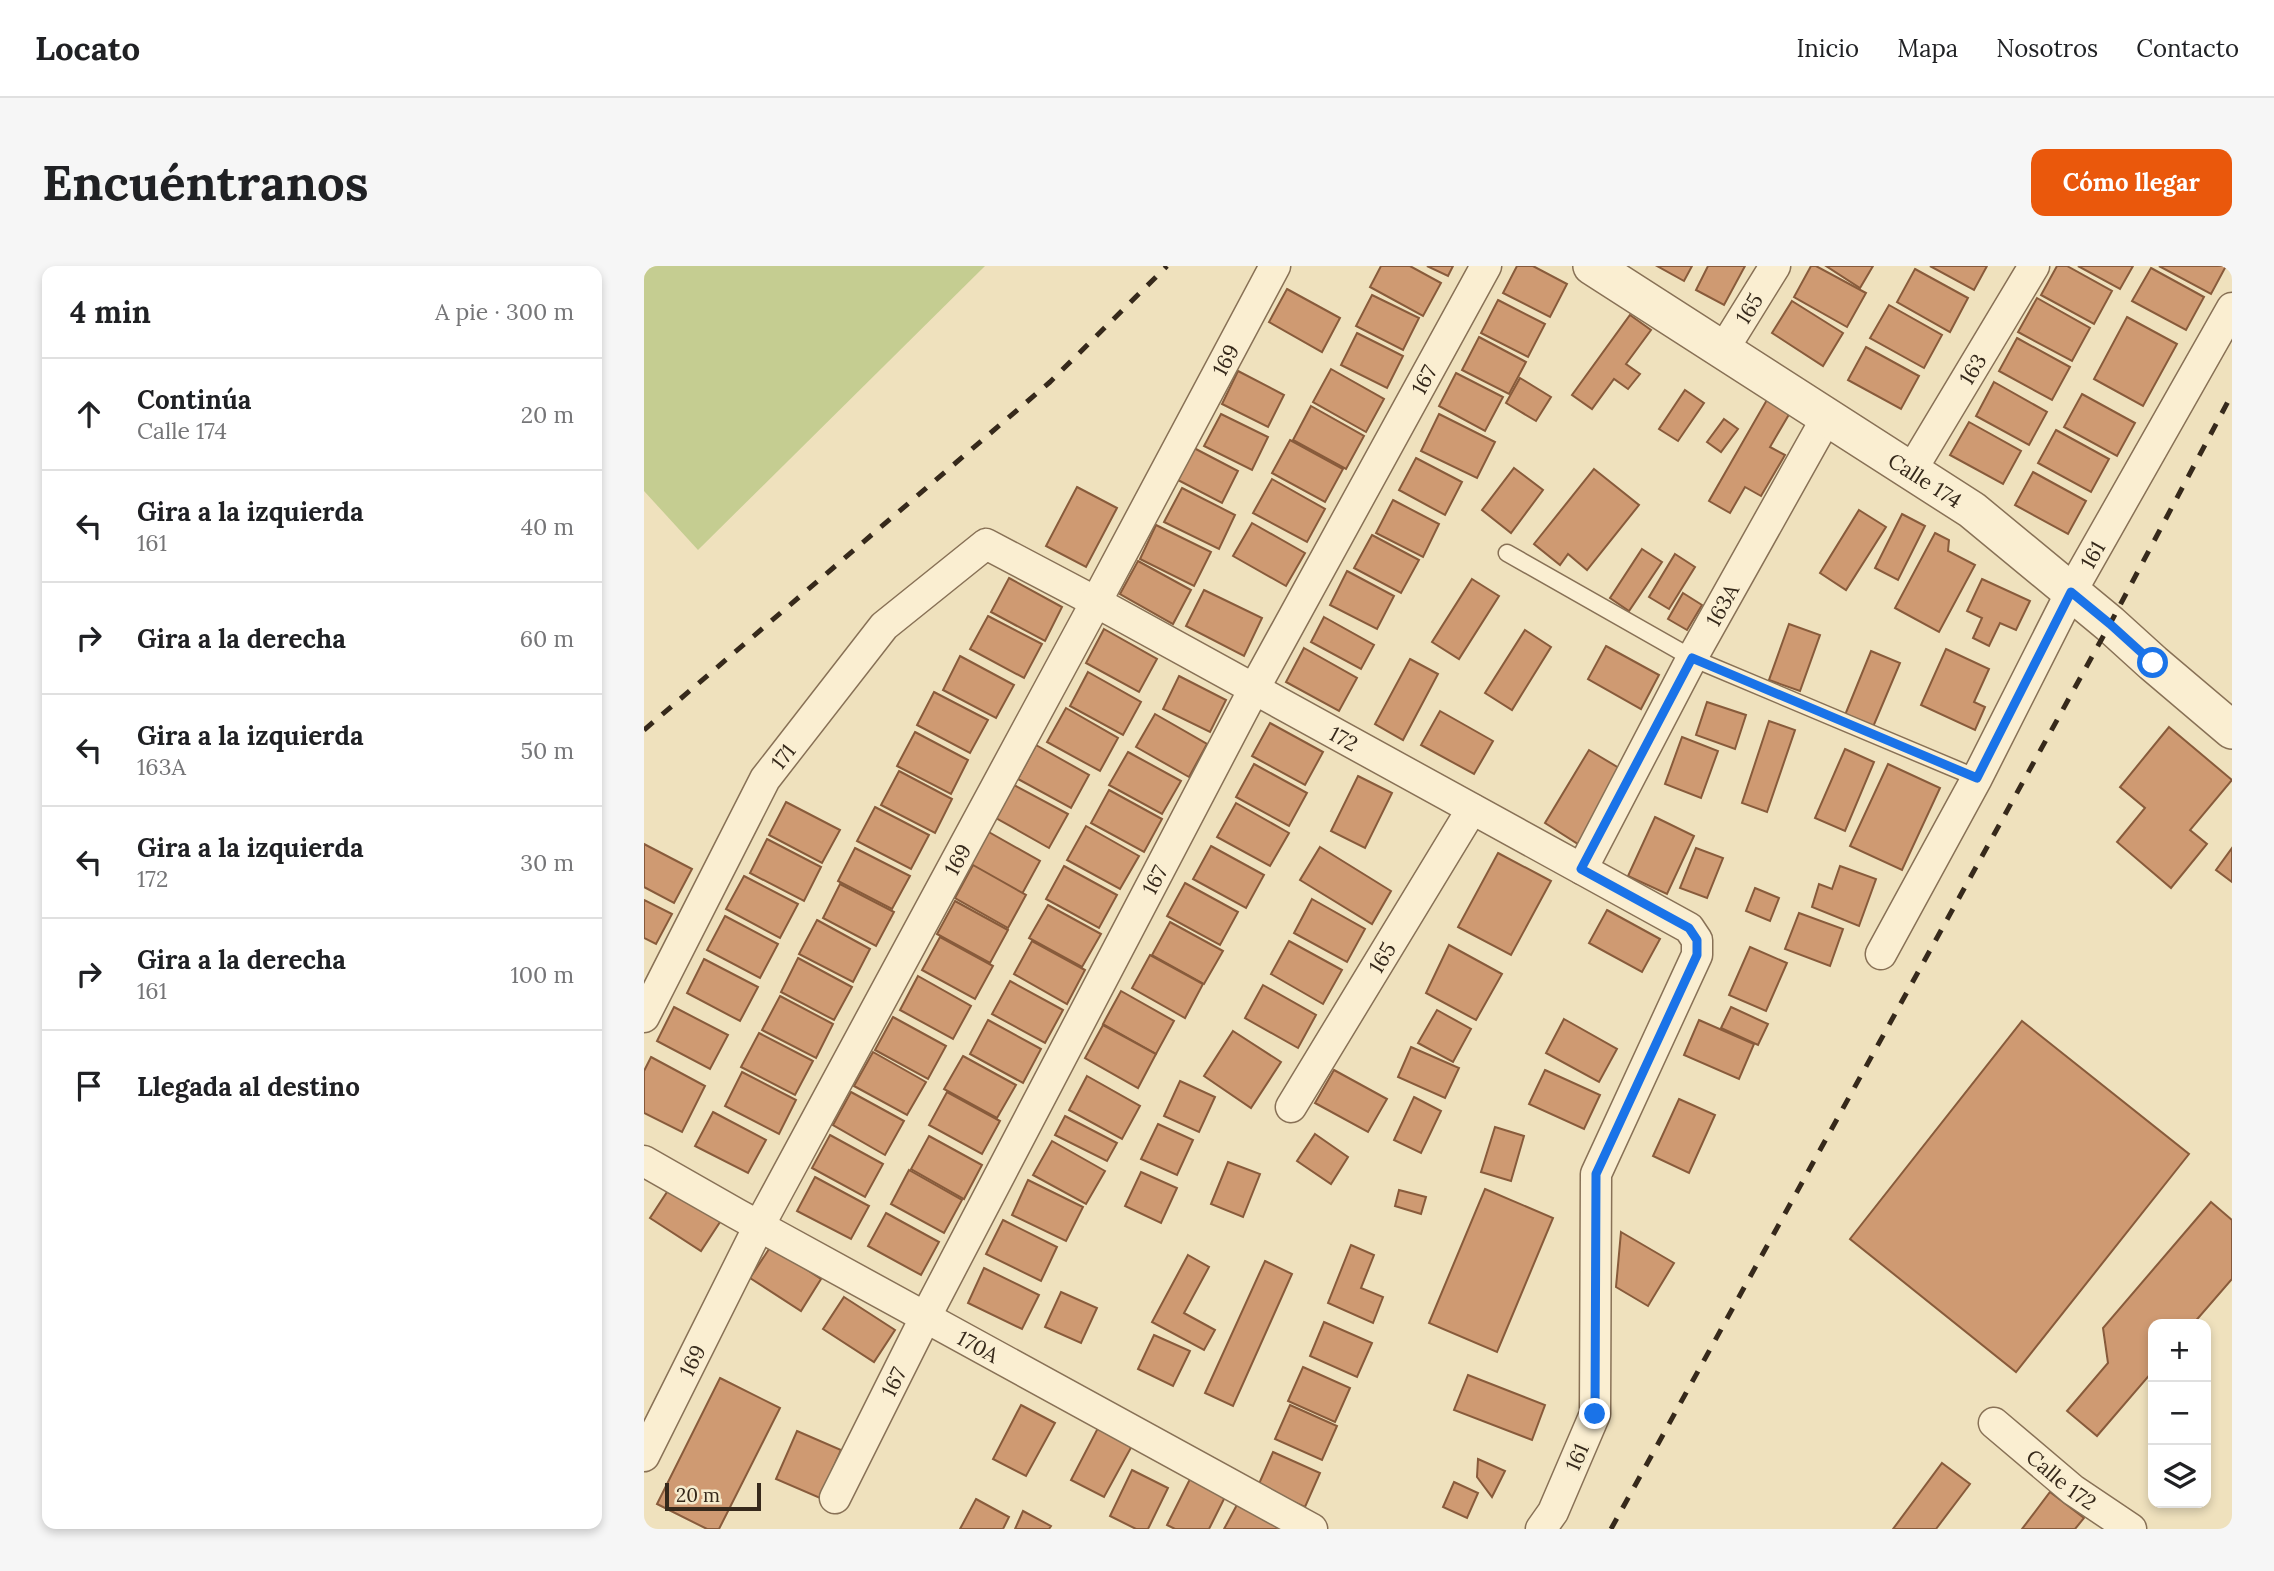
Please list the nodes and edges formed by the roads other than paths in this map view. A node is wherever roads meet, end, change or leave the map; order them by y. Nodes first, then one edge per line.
1 (1275, 266) edge
2 (1486, 266) edge
3 (1592, 266) edge
4 (1775, 266) edge
5 (2034, 266) edge
6 (2232, 308) edge
7 (1723, 350) junction
8 (1827, 417) junction
9 (1911, 471) junction
10 (986, 544) joint
11 (1507, 553) dead end
12 (2071, 592) junction
13 (1096, 602) junction
14 (1692, 658) junction
15 (1254, 689) junction
16 (2232, 730) edge
17 (1977, 778) junction
18 (1472, 809) junction
19 (1581, 869) junction
20 (1697, 940) joint
21 (1881, 954) dead end
22 (644, 1017) edge
23 (1291, 1107) dead end
24 (644, 1161) edge
25 (759, 1226) junction
26 (926, 1316) junction
27 (1994, 1423) dead end
28 (644, 1456) edge
29 (835, 1499) dead end
30 (2127, 1528) edge
31 (1312, 1529) edge
32 (1541, 1529) edge

1 - 13 street, 169
2 - 15 street, 167
3 - 7 street, Calle 174
4 - 7 street, 165
5 - 9 street, 163
6 - 12 street, 161
7 - 8 street, Calle 174
8 - 9 street, Calle 174
8 - 14 street, 163A
9 - 12 street, Calle 174
10 - 13 street, 172
10 - 22 street, 171
11 - 14 lane
12 - 16 street, Calle 174
12 - 17 street, 161
13 - 15 street, 172
13 - 25 street, 169
14 - 17 lane
14 - 19 street, 163A
15 - 18 street, 172
15 - 26 street, 167
17 - 21 street, 161
18 - 19 street, 172
18 - 23 street, 165
19 - 20 street, 172
20 - 32 street, 161
24 - 25 street, 170A
25 - 26 street, 170A
25 - 28 street, 169
26 - 29 street, 167
26 - 31 street, 170A
27 - 30 street, Calle 172

